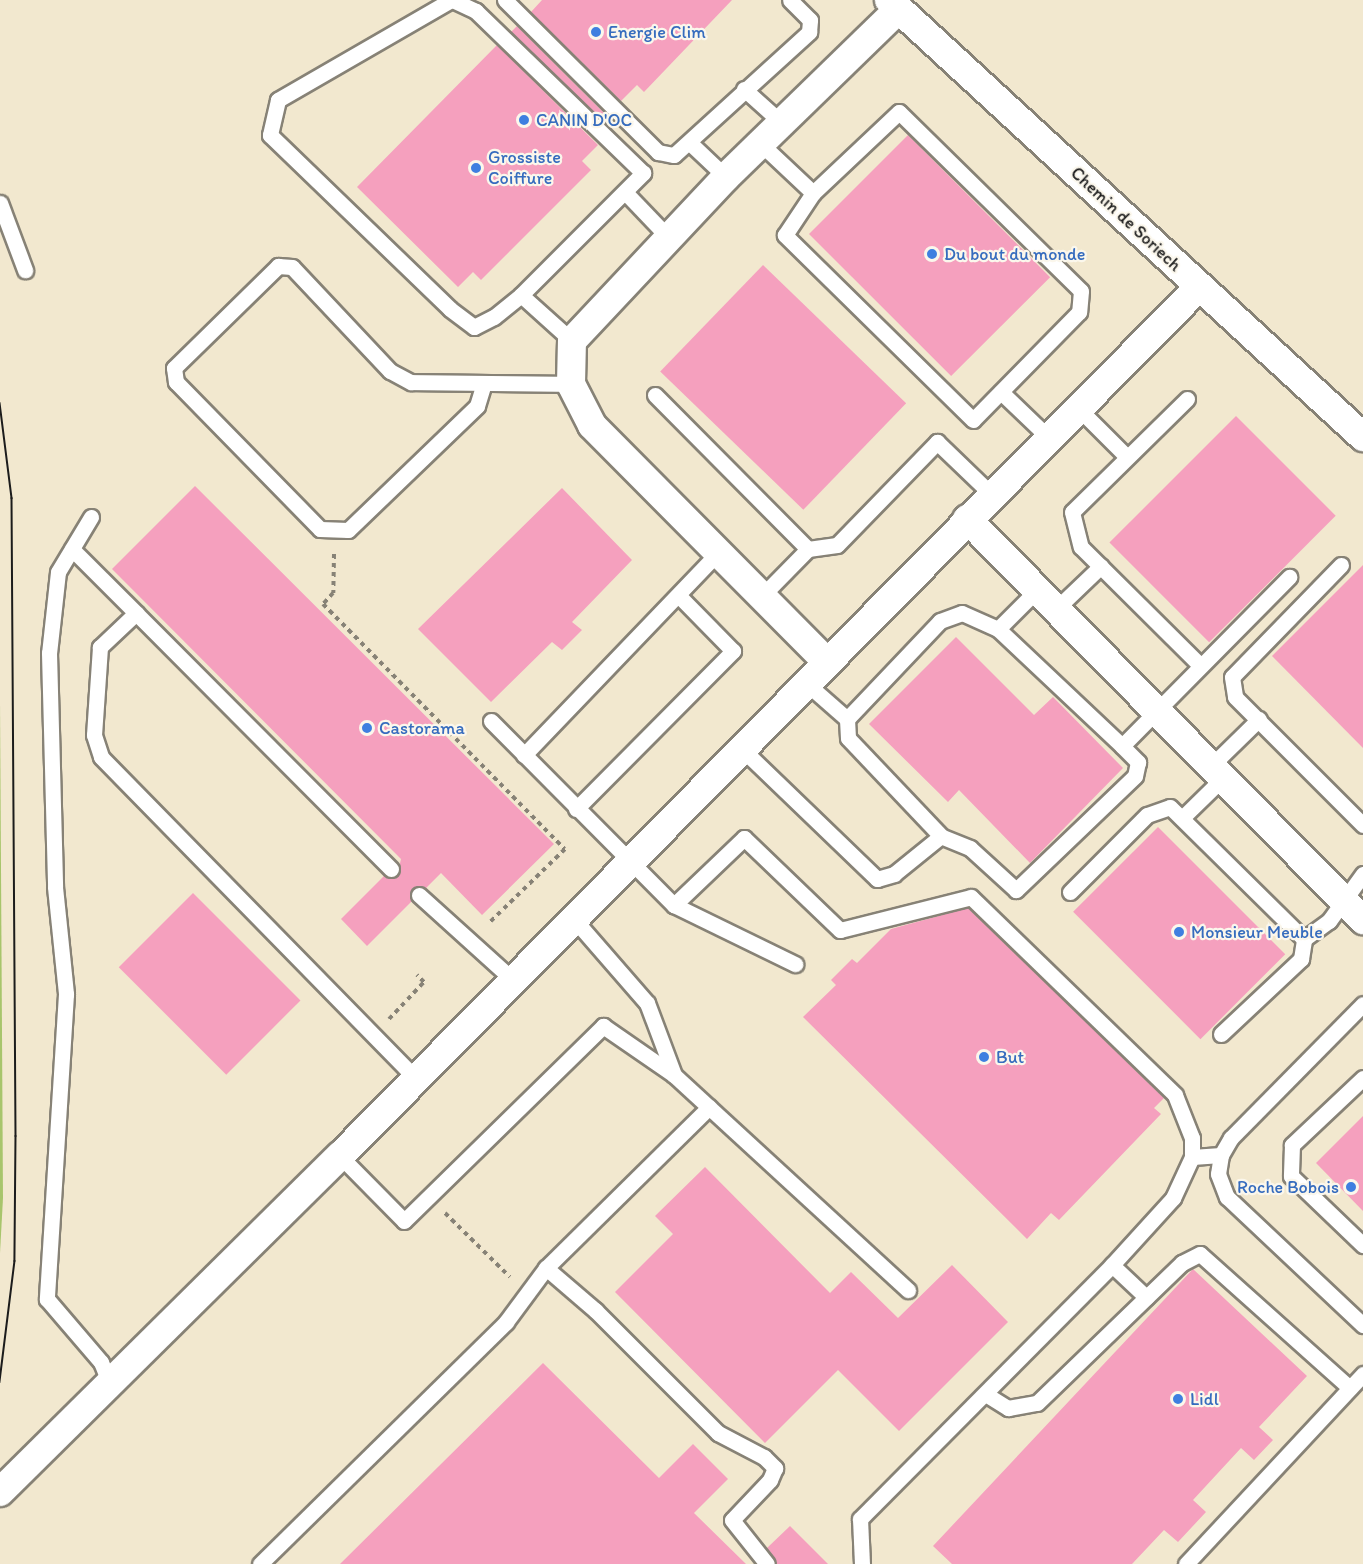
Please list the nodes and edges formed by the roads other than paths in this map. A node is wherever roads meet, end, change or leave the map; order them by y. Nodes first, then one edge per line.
1 (451, 0) edge
2 (505, 0) edge
3 (790, 0) edge
4 (894, 4) edge
5 (744, 89) junction
6 (783, 124) junction
7 (690, 143) junction
8 (760, 143) junction
9 (726, 177) junction
10 (625, 192) junction
11 (813, 193) junction
12 (0, 203) edge
13 (668, 237) junction
14 (25, 270) dead end
15 (1200, 287) junction
16 (521, 295) junction
17 (572, 340) junction
18 (484, 383) junction
19 (571, 384) junction
20 (1001, 392) junction
21 (655, 395) dead end
22 (1187, 399) dead end
23 (1078, 408) junction
24 (1363, 437) edge
25 (1049, 438) junction
26 (1127, 457) junction
27 (992, 495) junction
28 (91, 517) dead end
29 (967, 519) junction
30 (72, 549) junction
31 (808, 549) junction
32 (718, 554) junction
33 (1341, 565) dead end
34 (1101, 566) junction
35 (1289, 577) dead end
36 (679, 596) junction
37 (761, 597) junction
38 (1046, 600) junction
39 (136, 613) junction
40 (998, 629) junction
41 (826, 661) junction
42 (1200, 665) junction
43 (805, 682) junction
44 (1155, 710) junction
45 (847, 718) junction
46 (1258, 719) junction
47 (491, 721) dead end
48 (1122, 746) junction
49 (741, 748) junction
50 (524, 755) junction
51 (1217, 772) junction
52 (576, 809) junction
53 (1182, 818) junction
54 (1363, 825) edge
55 (941, 836) junction
56 (629, 862) junction
57 (391, 869) dead end
58 (1363, 874) edge
59 (1070, 892) dead end
60 (419, 895) dead end
61 (1342, 899) junction
62 (674, 905) junction
63 (573, 918) junction
64 (1363, 920) edge
65 (1304, 939) junction
66 (795, 964) dead end
67 (513, 980) junction
68 (1363, 1004) edge
69 (1221, 1034) dead end
70 (674, 1076) junction
71 (1363, 1078) edge
72 (416, 1079) junction
73 (709, 1107) junction
74 (1221, 1155) junction
75 (340, 1156) junction
76 (1192, 1157) junction
77 (1363, 1245) edge
78 (1112, 1264) junction
79 (546, 1268) junction
80 (908, 1290) dead end
81 (1146, 1297) junction
82 (1363, 1326) edge
83 (1363, 1374) edge
84 (109, 1382) junction
85 (1350, 1388) junction
86 (987, 1395) junction
87 (0, 1492) edge
88 (260, 1564) edge
89 (767, 1564) edge
90 (862, 1564) edge
91 (1186, 1564) edge

1 - 10 lane
1 - 16 lane
2 - 7 lane
3 - 5 lane
4 - 6 street
4 - 15 street, Chemin de Soriech
5 - 6 lane
5 - 7 lane
6 - 8 street
7 - 9 lane
8 - 9 street
8 - 11 lane
9 - 13 street
10 - 13 lane
10 - 16 lane
11 - 20 lane
11 - 20 lane
12 - 14 lane
13 - 17 street
15 - 23 street
15 - 24 street, Chemin de Soriech
16 - 17 lane
17 - 19 street
18 - 18 lane
18 - 19 lane
19 - 32 street
20 - 25 lane
21 - 31 lane
22 - 26 lane
23 - 25 street
23 - 26 lane
25 - 27 street
26 - 34 lane
27 - 29 street
27 - 31 lane
28 - 30 lane
29 - 38 street
29 - 41 street
30 - 39 lane
30 - 84 lane
31 - 37 lane
32 - 36 lane
32 - 37 street
33 - 46 lane
34 - 38 lane
34 - 42 lane
35 - 42 lane
36 - 50 lane
36 - 52 lane
37 - 41 street
38 - 40 lane
38 - 44 street
39 - 57 lane
39 - 72 lane
40 - 45 lane
40 - 48 lane
41 - 43 street
42 - 44 lane
43 - 45 lane
43 - 49 street
44 - 48 lane
44 - 51 street
45 - 55 lane
46 - 51 lane
46 - 54 lane
47 - 50 lane
48 - 55 lane
49 - 55 lane
49 - 56 street
50 - 52 lane
51 - 53 lane
51 - 61 street
52 - 56 lane
53 - 59 lane
53 - 65 lane
56 - 62 lane
56 - 63 street
58 - 61 lane
60 - 67 lane
61 - 64 street
61 - 65 lane
62 - 66 lane
62 - 76 lane
63 - 67 street
63 - 70 lane
65 - 69 lane
67 - 72 street
68 - 74 lane
70 - 73 lane
70 - 75 lane
71 - 77 lane
72 - 75 street
73 - 79 lane
73 - 80 lane
74 - 76 lane
74 - 82 lane
75 - 84 street
76 - 78 lane
78 - 81 lane
78 - 86 lane
79 - 88 lane
79 - 89 lane
81 - 85 lane
81 - 86 lane
83 - 85 lane
84 - 87 street
85 - 91 lane
86 - 90 lane

